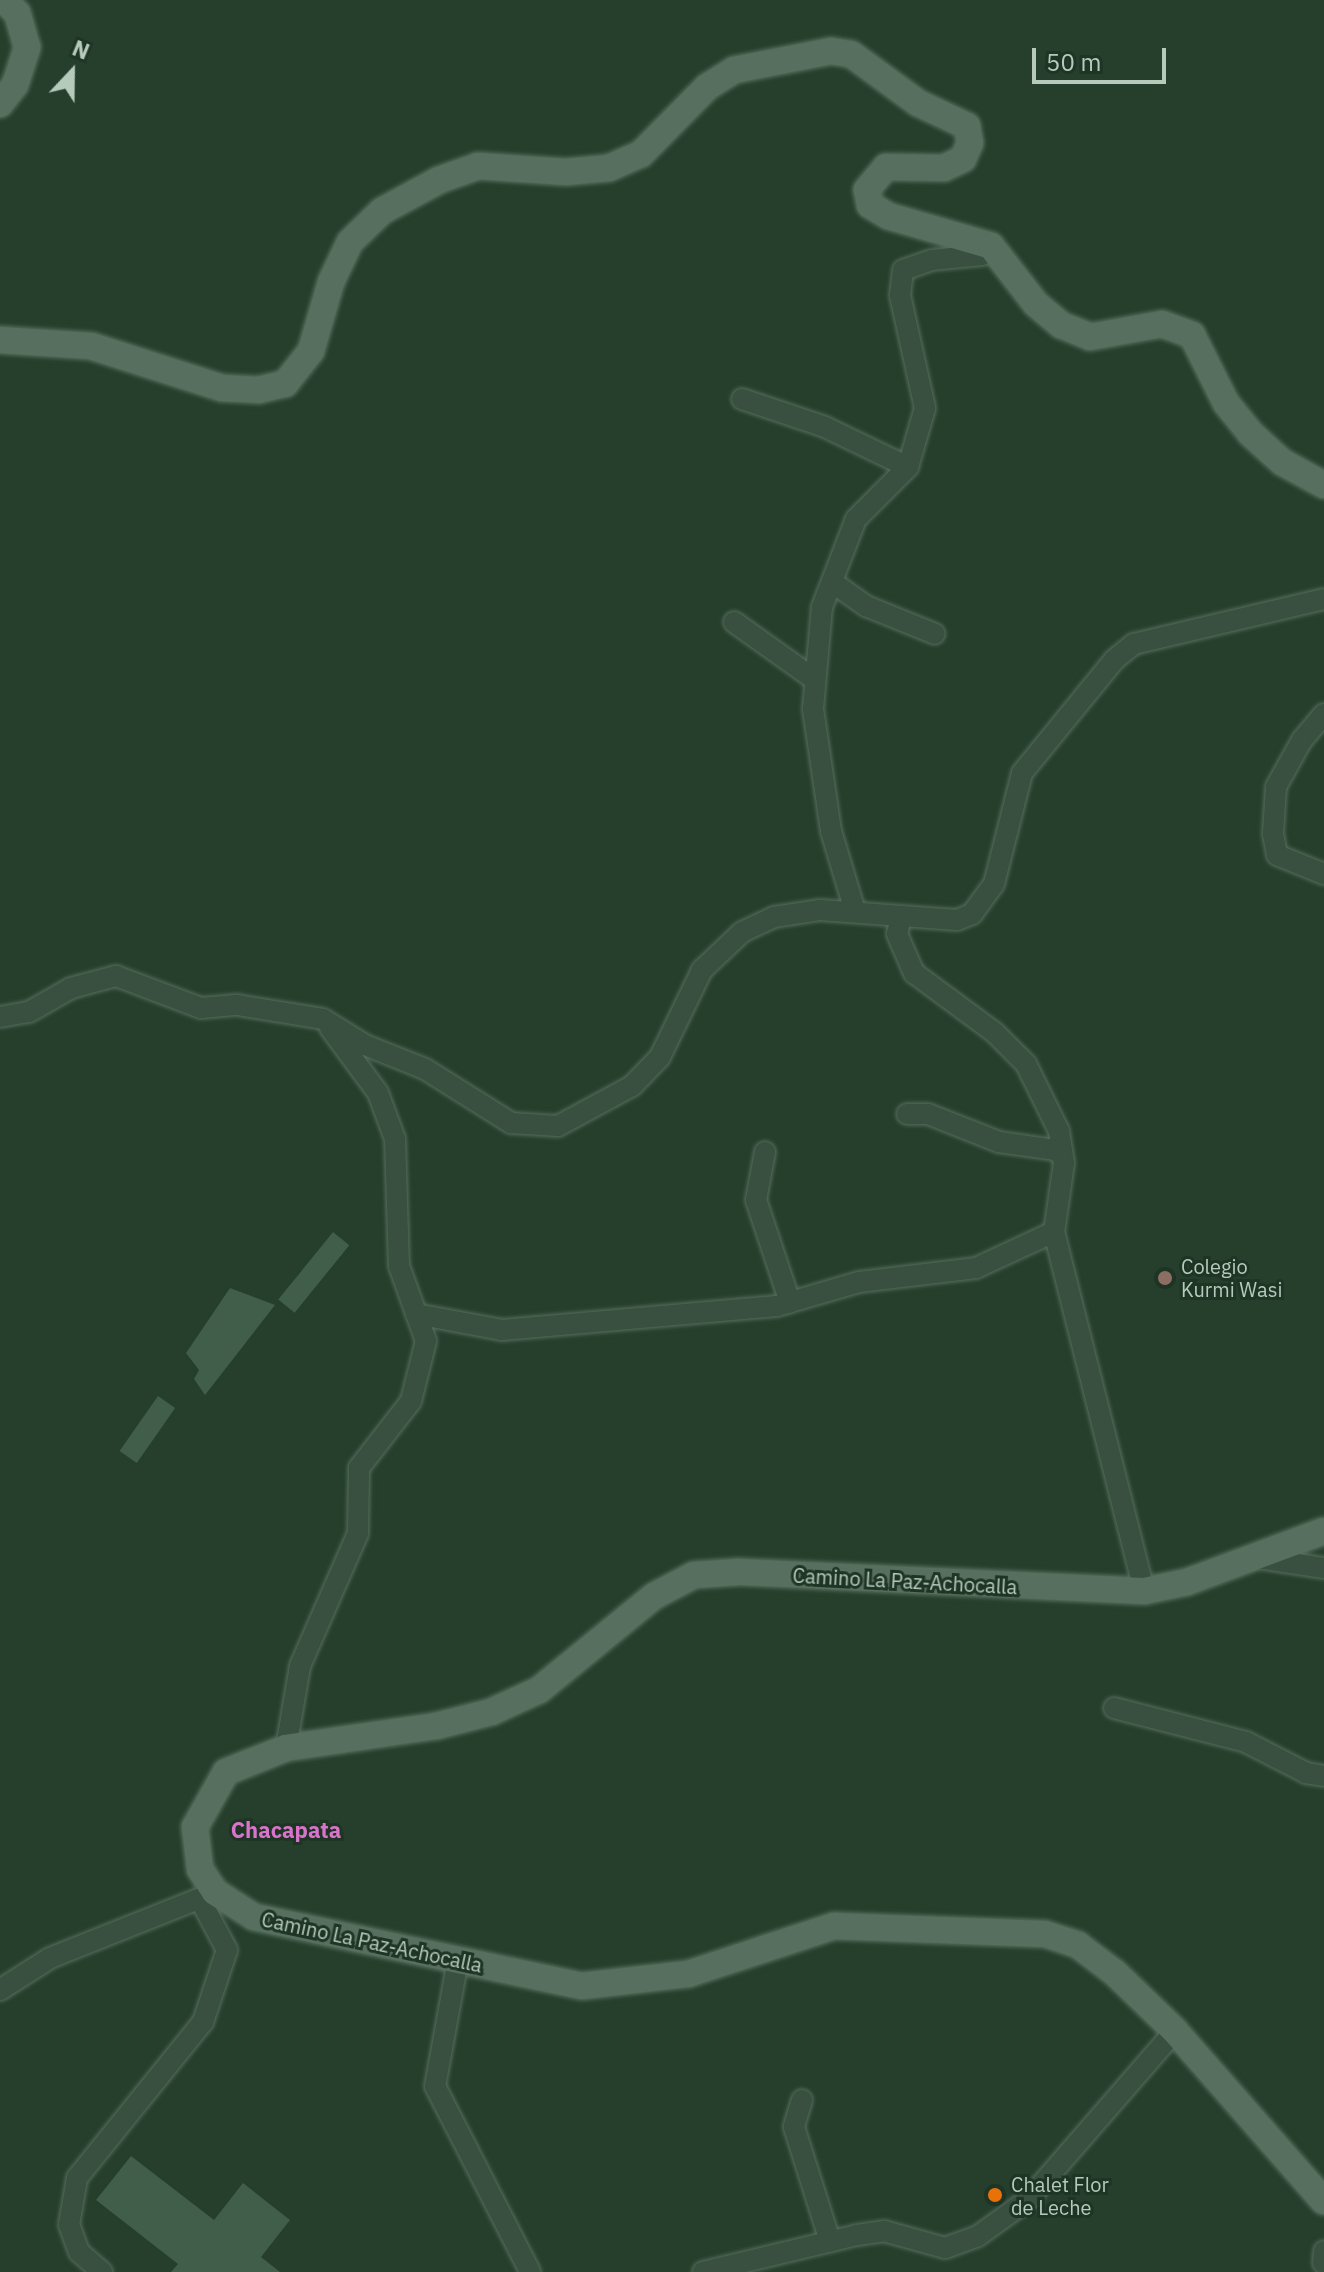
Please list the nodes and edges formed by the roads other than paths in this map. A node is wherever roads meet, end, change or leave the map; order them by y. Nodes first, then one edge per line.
1 (4, 0) edge
2 (0, 104) edge
3 (991, 246) junction
4 (0, 340) edge
5 (742, 399) dead end
6 (908, 467) junction
7 (1324, 485) edge
8 (832, 582) junction
9 (1324, 599) edge
10 (734, 622) dead end
11 (935, 634) dead end
12 (814, 679) junction
13 (1324, 714) edge
14 (1324, 874) edge
15 (855, 911) junction
16 (901, 917) junction
17 (0, 1017) edge
18 (323, 1019) junction
19 (907, 1114) dead end
20 (765, 1152) dead end
21 (1062, 1156) junction
22 (1054, 1232) junction
23 (790, 1302) junction
24 (416, 1314) junction
25 (1324, 1531) edge
26 (1258, 1558) junction
27 (1324, 1568) edge
28 (1144, 1591) junction
29 (1114, 1708) dead end
30 (286, 1748) junction
31 (1324, 1776) edge
32 (208, 1896) junction
33 (458, 1960) junction
34 (0, 1990) edge
35 (1175, 2031) junction
36 (802, 2100) dead end
37 (1324, 2201) edge
38 (830, 2241) junction
39 (1324, 2251) edge
40 (1323, 2263) edge
41 (102, 2272) edge
42 (530, 2272) edge
43 (703, 2272) edge

1 - 2 main road
3 - 4 main road
3 - 6 street
3 - 7 main road
5 - 6 street
6 - 8 street
8 - 11 street
8 - 12 street
9 - 16 street
10 - 12 street
12 - 15 street
13 - 14 street
15 - 16 street
15 - 18 street
16 - 21 street
17 - 18 street
18 - 24 street
19 - 21 street
20 - 23 street
21 - 22 street
22 - 23 street
22 - 28 street
23 - 24 street
24 - 30 street
25 - 26 main road, Camino La Paz-Achocalla
26 - 27 street
26 - 28 main road, Camino La Paz-Achocalla
28 - 30 main road, Camino La Paz-Achocalla
29 - 31 street
30 - 32 main road, Camino La Paz-Achocalla
32 - 33 main road, Camino La Paz-Achocalla
32 - 34 street
32 - 41 street
33 - 35 main road, Camino La Paz-Achocalla
33 - 42 street
35 - 37 main road, Camino La Paz-Achocalla
35 - 38 street
36 - 38 street
38 - 43 street
39 - 40 street

